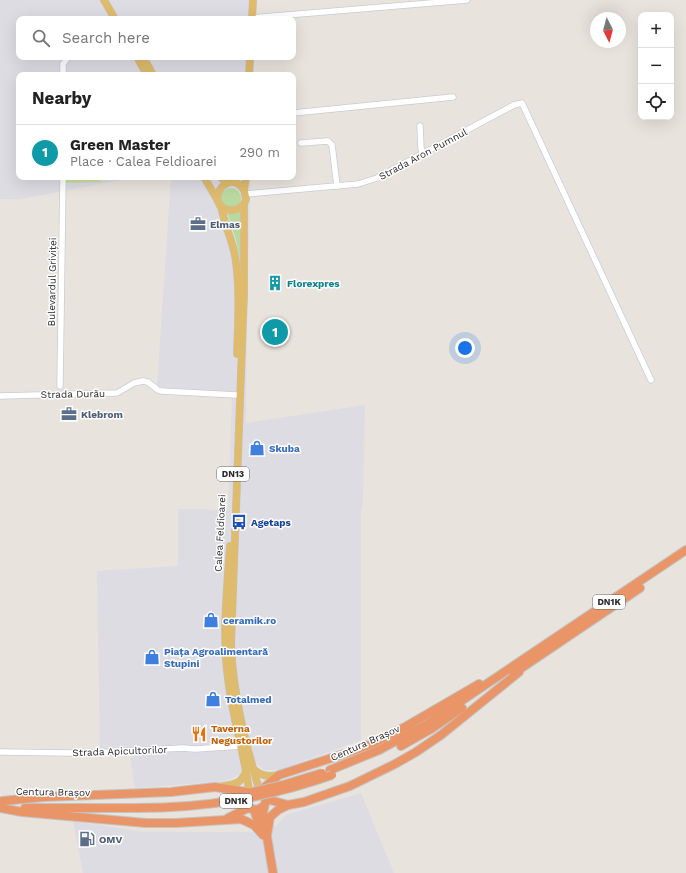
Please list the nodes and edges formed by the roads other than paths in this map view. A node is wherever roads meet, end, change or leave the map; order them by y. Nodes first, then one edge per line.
1 (104, 0) edge
2 (109, 0) edge
3 (253, 0) edge
4 (467, 0) edge
5 (113, 16) edge
6 (118, 16) edge
7 (252, 16) edge
8 (276, 16) edge
9 (66, 60) edge
10 (139, 60) edge
11 (145, 60) edge
12 (250, 60) edge
13 (63, 72) edge
14 (145, 72) edge
15 (151, 72) edge
16 (249, 72) edge
17 (453, 97) dead end
18 (296, 113) edge
19 (420, 126) dead end
20 (301, 143) dead end
21 (423, 154) junction
22 (63, 180) edge
23 (206, 180) edge
24 (246, 180) edge
25 (230, 181) edge
26 (336, 186) junction
27 (245, 192) junction
28 (244, 204) junction
29 (220, 205) junction
30 (651, 380) dead end
31 (60, 386) dead end
32 (236, 395) junction
33 (0, 396) edge
34 (686, 550) edge
35 (686, 557) edge
36 (534, 657) junction
37 (241, 746) junction
38 (0, 752) edge
39 (249, 770) junction
40 (279, 775) junction
41 (215, 787) junction
42 (260, 789) junction
43 (248, 791) junction
44 (265, 803) junction
45 (1, 804) edge
46 (288, 805) junction
47 (251, 809) junction
48 (227, 819) junction
49 (265, 835) junction
50 (272, 869) edge

1 - 5 main road
2 - 6 main road
3 - 7 main road
4 - 8 street
9 - 13 street
10 - 14 main road
11 - 15 main road
12 - 16 main road
17 - 18 street
19 - 21 street
20 - 26 street
21 - 26 street, Strada Aron Pumnul
21 - 30 street, Strada Aron Pumnul
22 - 31 street, Bulevardul Griviței
23 - 29 main road, DN13
24 - 27 main road, Calea Feldioarei
25 - 27 main road
25 - 29 main road
26 - 27 street, Strada Aron Pumnul
27 - 28 main road, Calea Feldioarei / DN13
28 - 29 main road
28 - 39 main road, Calea Feldioarei / DN13
29 - 32 main road, Calea Feldioarei / DN13
32 - 33 street, Strada Durău
32 - 37 main road, Calea Feldioarei / DN13
34 - 36 highway, Centura Brașov / DN1K
35 - 36 highway, Centura Brașov / DN1K
36 - 40 highway
36 - 45 highway, Centura Brașov / DN1K, bridge
36 - 46 highway
37 - 38 street, Strada Apicultorilor
37 - 39 main road, Calea Feldioarei / DN13
39 - 40 main road
39 - 41 main road
39 - 42 main road, Calea Feldioarei / DN13
39 - 43 main road, Calea Feldioarei / DN13
40 - 42 highway
41 - 43 highway
41 - 45 highway
42 - 43 highway
42 - 44 highway, DN13
43 - 47 highway, DN13
44 - 46 highway
44 - 47 highway
44 - 49 highway, DN13
45 - 48 highway
46 - 49 highway
47 - 48 highway
47 - 49 highway, DN13
48 - 49 highway
49 - 50 highway, DN13

